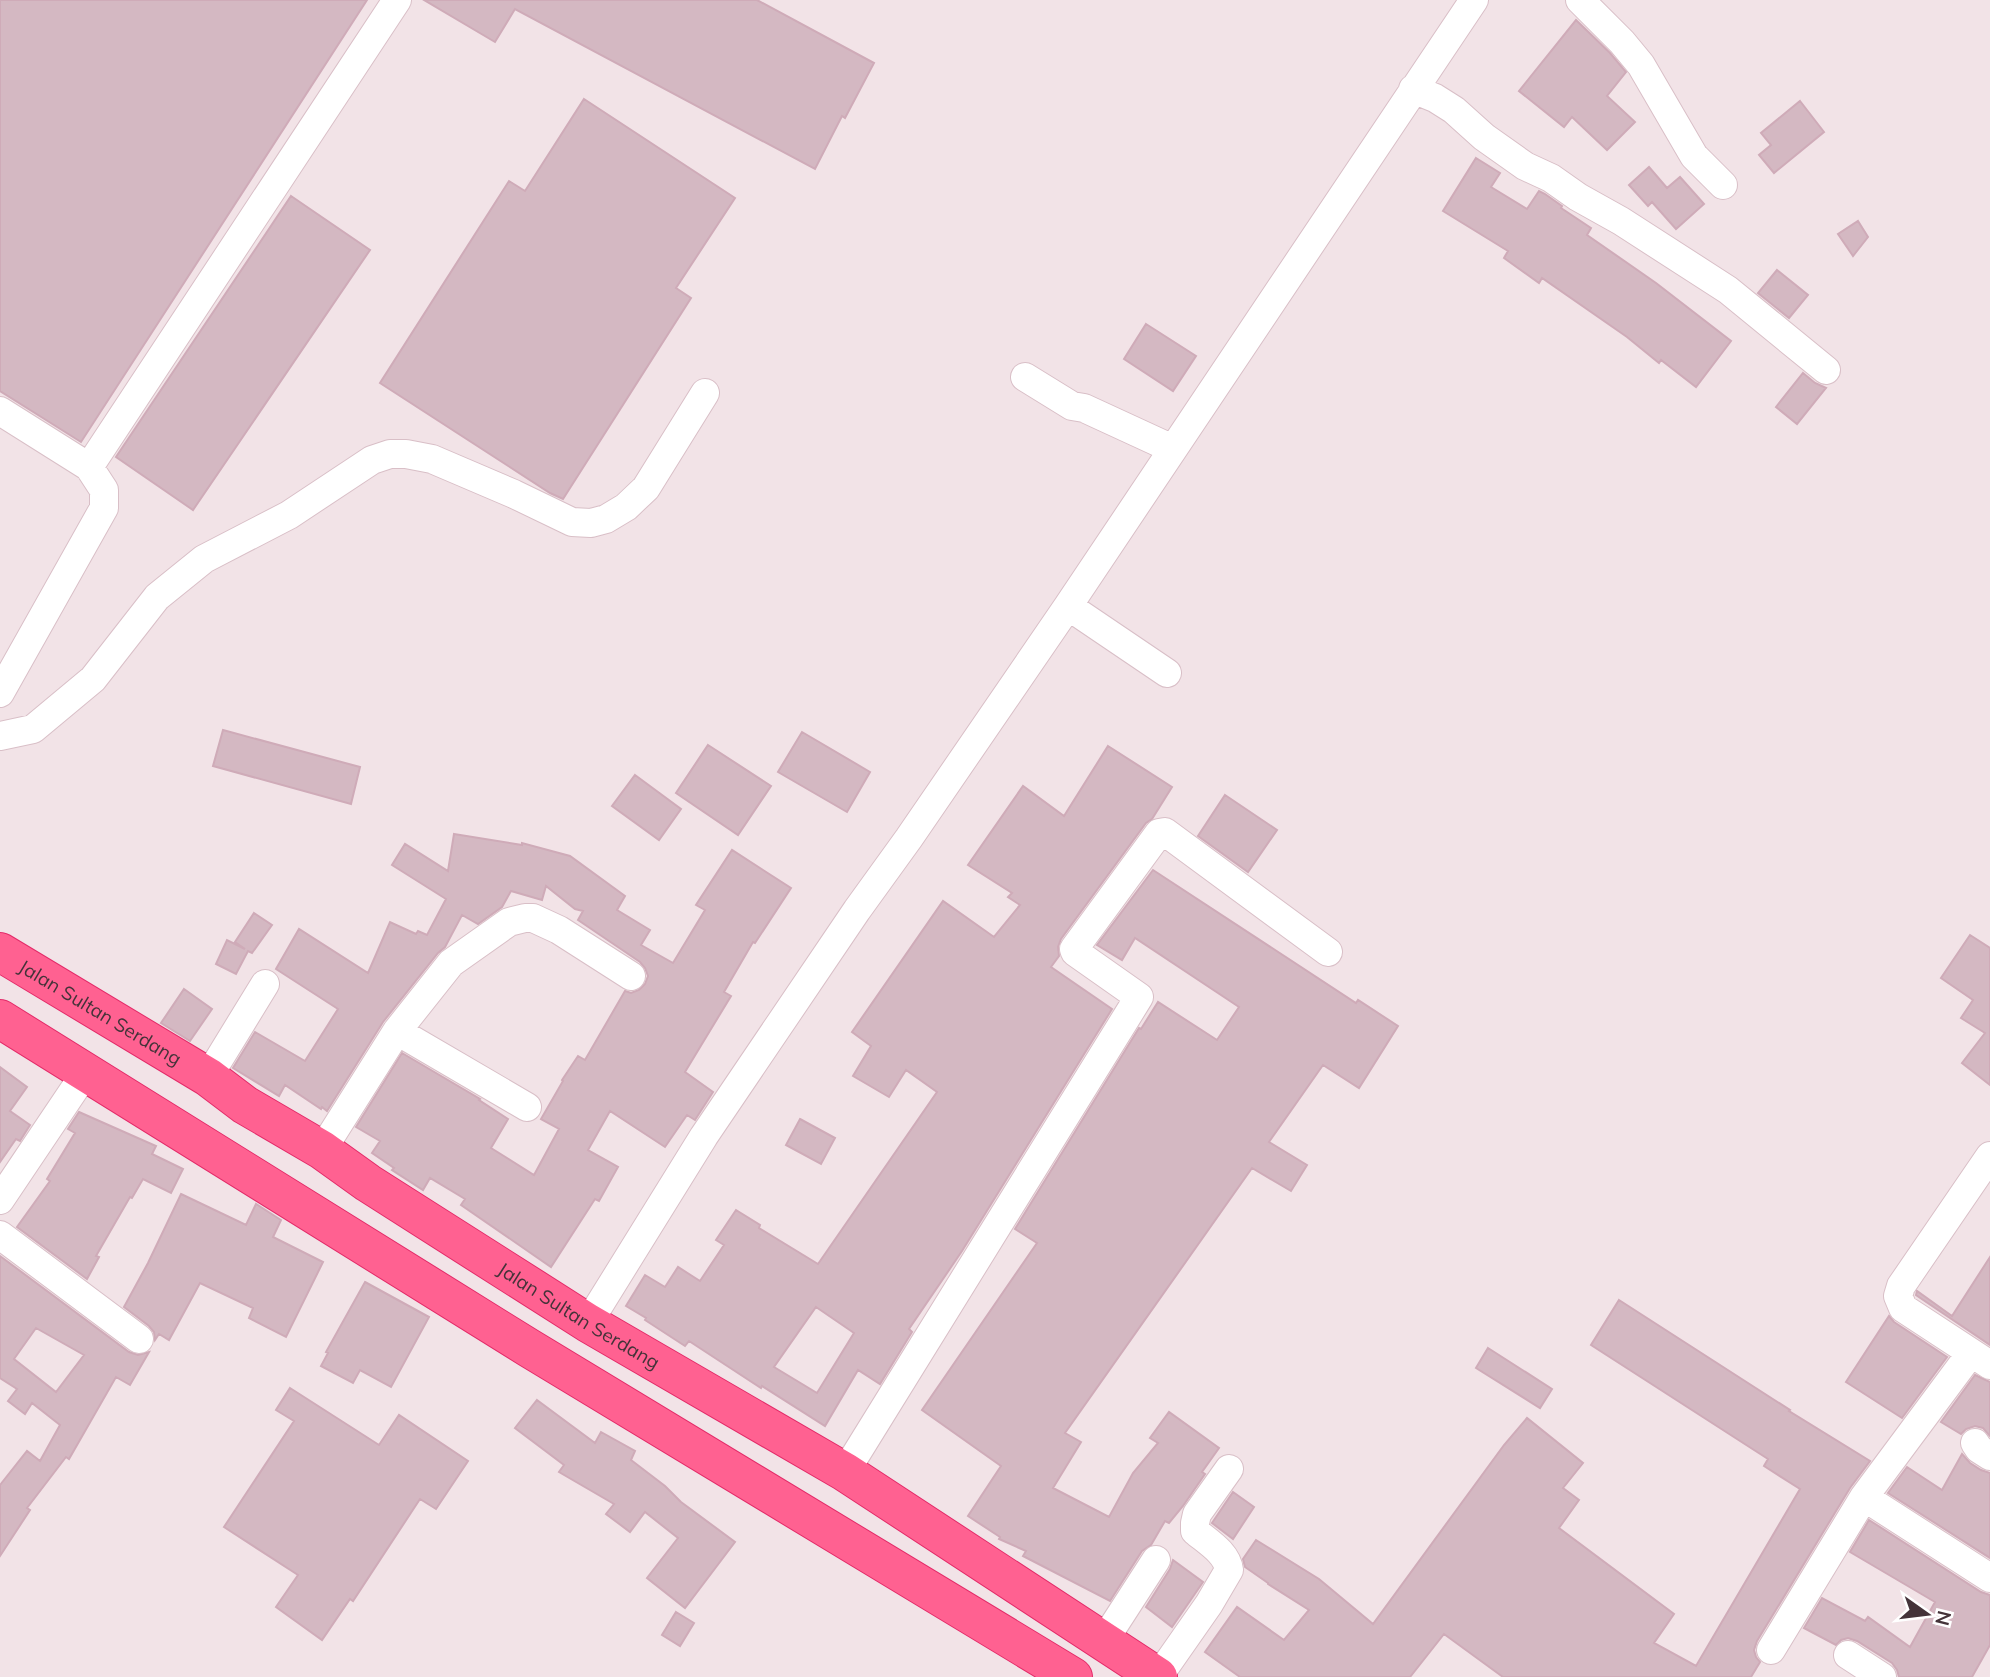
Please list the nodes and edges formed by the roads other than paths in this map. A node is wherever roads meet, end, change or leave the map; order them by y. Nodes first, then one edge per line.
1 (397, 0) edge
2 (1474, 0) edge
3 (1580, 0) edge
4 (1413, 89) junction
5 (1723, 185) dead end
6 (1826, 370) dead end
7 (1025, 377) dead end
8 (705, 393) dead end
9 (0, 411) edge
10 (1173, 449) junction
11 (89, 467) junction
12 (1068, 606) junction
13 (1167, 673) dead end
14 (0, 693) edge
15 (0, 736) edge
16 (0, 952) edge
17 (1328, 952) dead end
18 (631, 975) dead end
19 (265, 984) dead end
20 (0, 1019) edge
21 (397, 1031) junction
22 (86, 1072) junction
23 (208, 1077) junction
24 (527, 1107) dead end
25 (322, 1150) junction
26 (1990, 1156) edge
27 (0, 1200) edge
28 (0, 1235) edge
29 (588, 1323) junction
30 (139, 1339) dead end
31 (1981, 1359) edge
32 (1229, 1469) dead end
33 (845, 1472) junction
34 (1864, 1497) junction
35 (1156, 1560) dead end
36 (1990, 1578) edge
37 (1102, 1642) junction
38 (1771, 1650) dead end
39 (1848, 1655) dead end
40 (1073, 1677) edge
41 (1158, 1677) edge
42 (1882, 1677) edge

1 - 11 street
2 - 4 street
3 - 5 street
4 - 6 street
4 - 10 street
7 - 10 street
8 - 15 street
9 - 11 street
10 - 12 street
11 - 14 street
12 - 13 street
12 - 29 street
16 - 23 highway, Jalan Sultan Serdang
17 - 33 street
18 - 21 street
19 - 23 street
20 - 22 highway
21 - 24 street
21 - 25 street
22 - 27 street
22 - 40 highway
23 - 25 highway, Jalan Sultan Serdang
25 - 29 highway, Jalan Sultan Serdang
26 - 31 street
28 - 30 street
29 - 33 highway, Jalan Sultan Serdang
31 - 34 street
32 - 41 street
33 - 37 highway, Jalan Sultan Serdang
34 - 36 street
34 - 38 street
35 - 37 street
37 - 41 highway, Jalan Sultan Serdang
39 - 42 street

